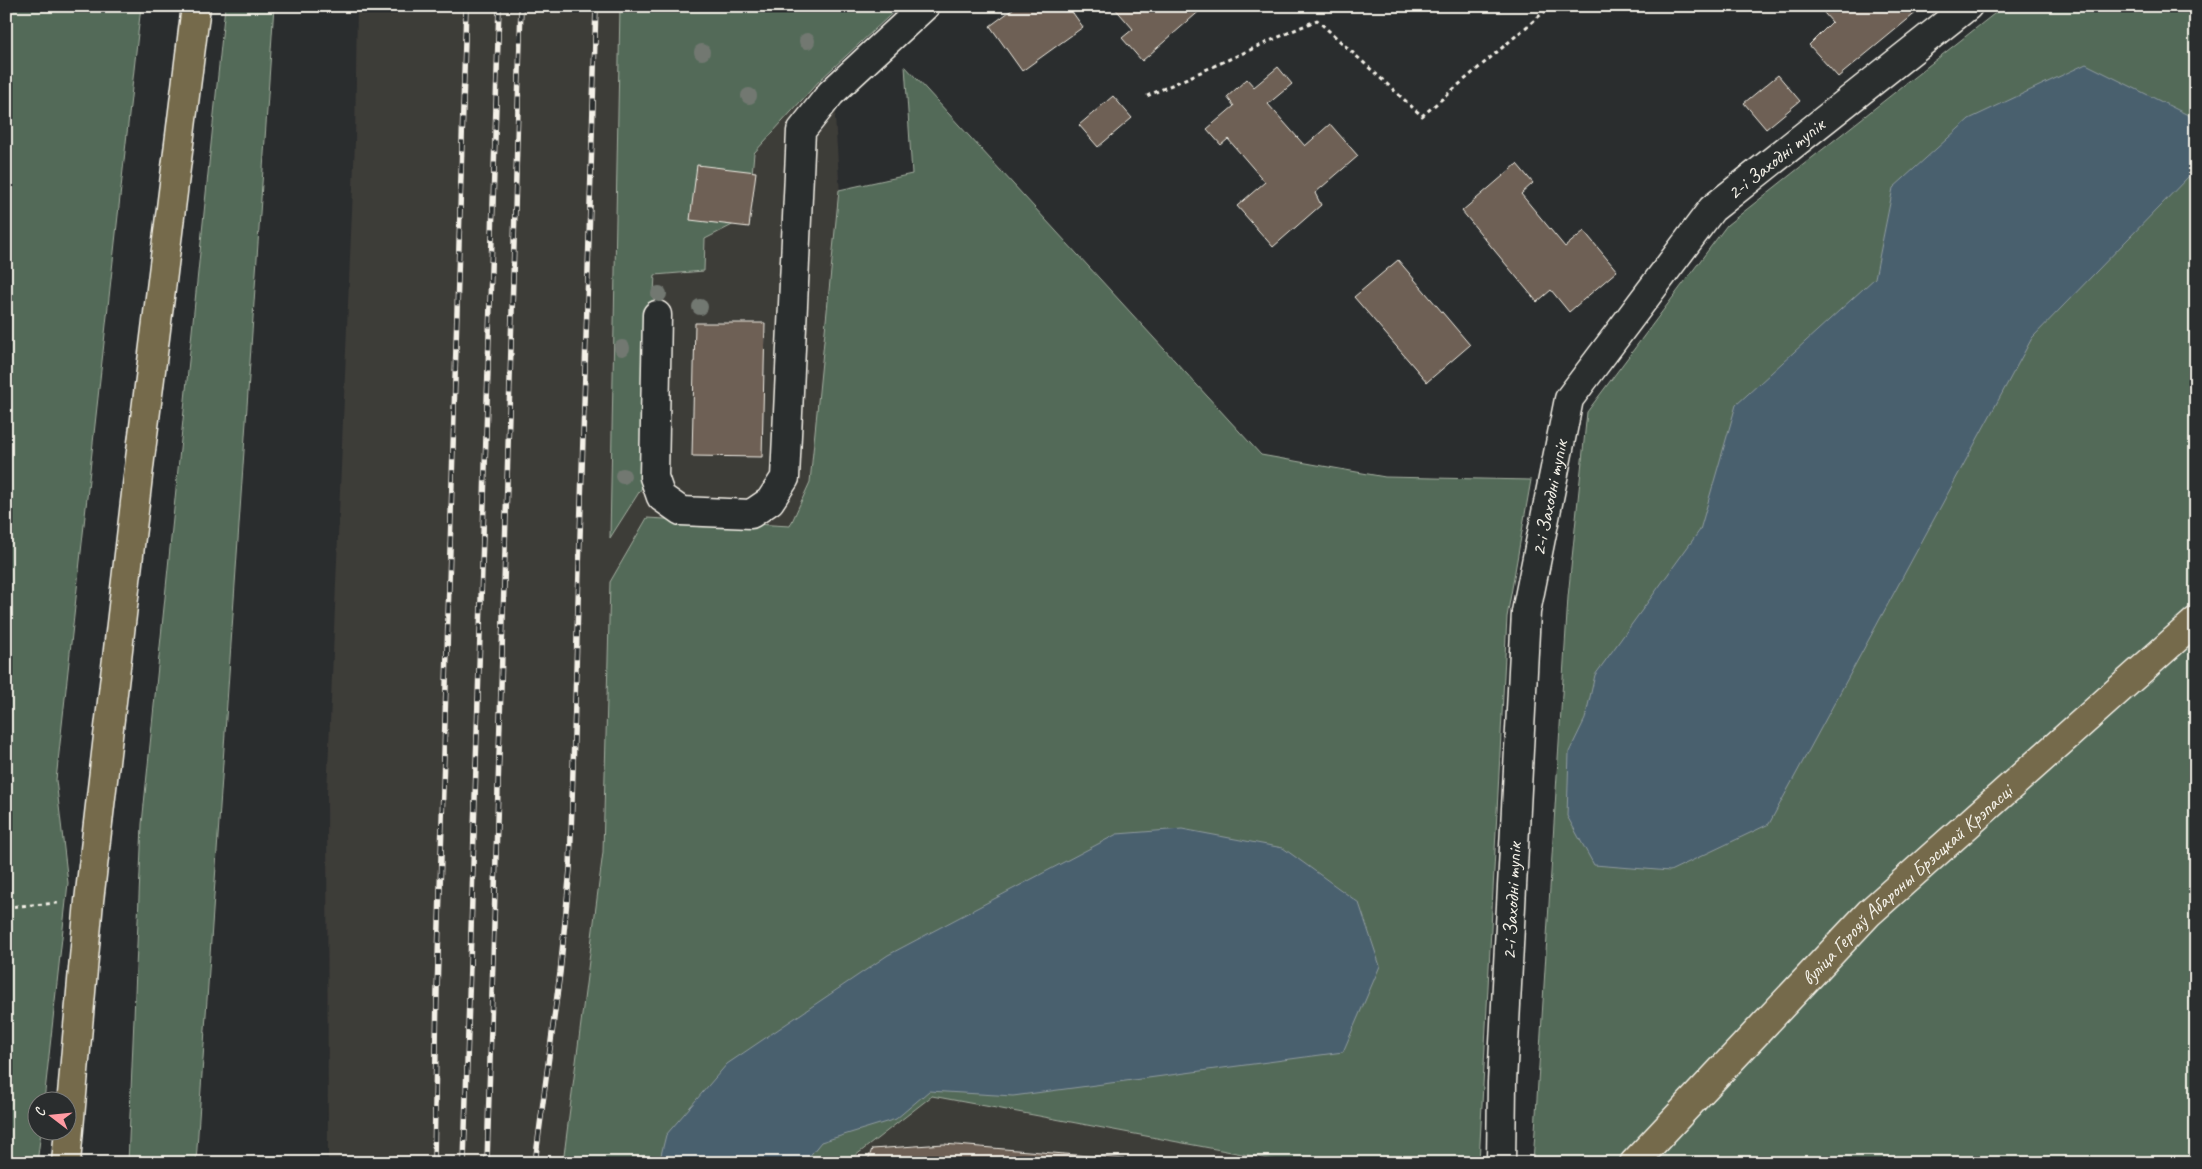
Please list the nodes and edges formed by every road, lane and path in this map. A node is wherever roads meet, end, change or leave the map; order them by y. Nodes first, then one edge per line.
1 (196, 6) edge
2 (925, 6) edge
3 (1551, 6) edge
4 (1968, 6) edge
5 (1146, 96) dead end
6 (657, 315) dead end
7 (2196, 621) edge
8 (89, 901) junction
9 (6, 907) edge
10 (66, 1163) edge
11 (1501, 1163) edge
12 (1634, 1163) edge

1 - 8 main road
2 - 6 street
3 - 5 path
4 - 11 street, 2-і Заходні тупік
7 - 12 main road, вуліца Герояў Абароны Брэсцкай Крэпасці
8 - 9 path
8 - 10 main road

